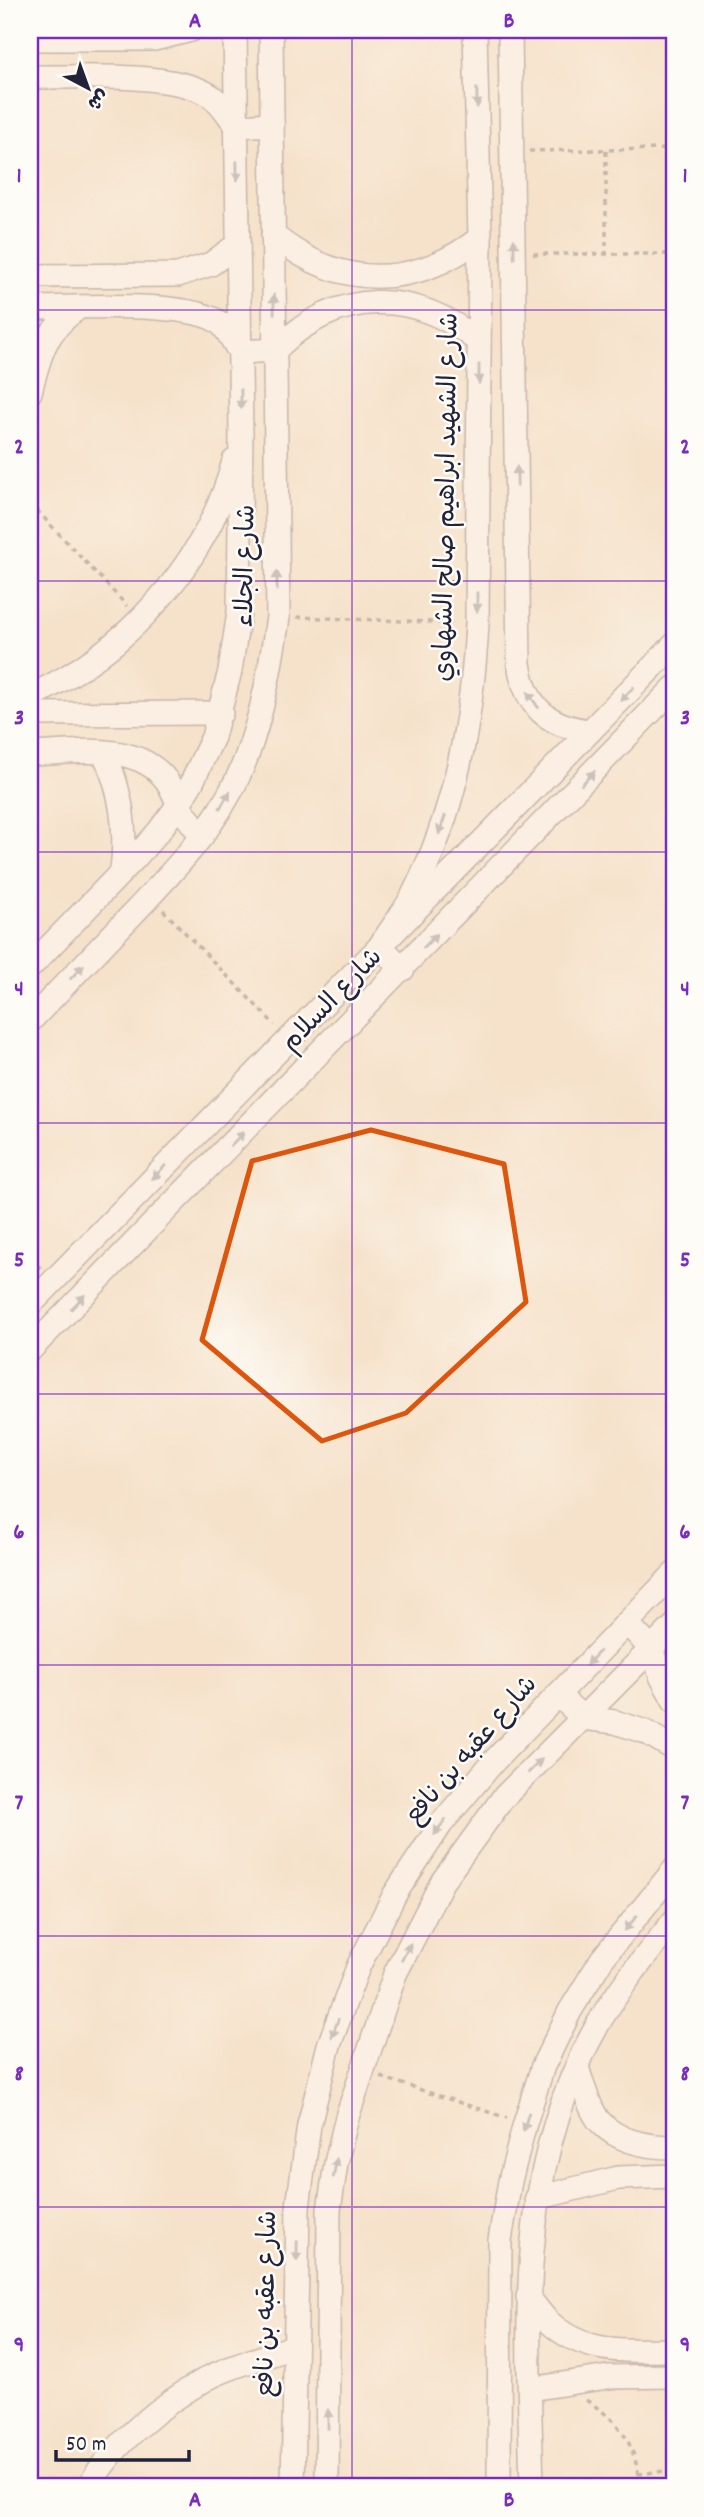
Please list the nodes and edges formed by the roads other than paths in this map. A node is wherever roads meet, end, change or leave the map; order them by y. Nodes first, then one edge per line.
1 (191, 30) edge
2 (235, 30) edge
3 (271, 30) edge
4 (475, 30) edge
5 (510, 30) edge
6 (30, 39) edge
7 (30, 77) edge
8 (272, 124) junction
9 (237, 126) junction
10 (273, 235) junction
11 (480, 238) junction
12 (238, 244) junction
13 (30, 276) edge
14 (30, 308) edge
15 (78, 308) junction
16 (479, 342) junction
17 (275, 350) junction
18 (240, 352) junction
19 (30, 393) edge
20 (241, 434) junction
21 (674, 645) edge
22 (230, 671) junction
23 (268, 675) junction
24 (674, 688) edge
25 (30, 696) edge
26 (221, 713) junction
27 (30, 714) edge
28 (590, 731) junction
29 (104, 753) junction
30 (30, 754) edge
31 (179, 804) junction
32 (202, 836) junction
33 (122, 871) junction
34 (380, 946) junction
35 (30, 967) edge
36 (403, 969) junction
37 (30, 1021) edge
38 (30, 1304) edge
39 (30, 1350) edge
40 (674, 1574) edge
41 (627, 1623) junction
42 (674, 1626) edge
43 (651, 1649) junction
44 (558, 1695) junction
45 (674, 1700) edge
46 (583, 1718) junction
47 (674, 1749) edge
48 (674, 1870) edge
49 (674, 1921) edge
50 (577, 2067) junction
51 (674, 2147) edge
52 (674, 2176) edge
53 (537, 2198) junction
54 (528, 2297) junction
55 (295, 2346) junction
56 (674, 2350) edge
57 (674, 2376) edge
58 (530, 2389) junction
59 (89, 2487) edge
60 (293, 2487) edge
61 (327, 2487) edge
62 (499, 2487) edge
63 (532, 2487) edge

1 - 6 street
2 - 9 street, شارع الجلاء
3 - 8 street, شارع الجلاء
4 -> 11 street, شارع الشهيد ابراهيم صالح الشهاوي
28 -> 5 street
7 - 9 street
8 - 9 street
8 - 10 street, شارع الجلاء
9 -> 12 street, شارع الجلاء
10 - 11 street
17 -> 10 street, شارع الجلاء
11 - 16 street, شارع الشهيد ابراهيم صالح الشهاوي
12 - 13 street
12 - 18 street, شارع الجلاء
14 - 15 street
15 - 18 street
15 - 19 street
16 - 17 street
16 -> 34 street, شارع الشهيد ابراهيم صالح الشهاوي
17 - 18 street
23 -> 17 street, شارع الجلاء
18 -> 20 street, شارع الجلاء
20 - 22 street, شارع الجلاء
20 - 25 street
21 -> 28 street, شارع السلام
22 - 23 street
22 - 26 street, شارع الجلاء
32 -> 23 street, شارع الجلاء
36 -> 24 street, شارع السلام
26 - 27 street
26 - 31 street, شارع الجلاء
28 - 34 street, شارع السلام
29 - 30 street
29 - 31 street
29 - 33 street
31 - 32 street
31 - 33 street, شارع الجلاء
37 -> 32 street, شارع الجلاء
33 - 35 street, شارع الجلاء
34 - 36 street
34 -> 38 street, شارع السلام
39 -> 36 street, شارع السلام
40 - 41 street, شارع عقبه بن نافع
41 - 43 street
41 -> 44 street, شارع عقبه بن نافع
42 - 43 street, شارع عقبه بن نافع
43 - 45 street
43 - 46 street, شارع عقبه بن نافع
44 - 46 street
44 -> 55 street, شارع عقبه بن نافع
46 - 47 street
61 -> 46 street, شارع عقبه بن نافع
48 -> 62 street
49 - 50 street
50 - 51 street
50 - 53 street
52 - 53 street
53 - 54 street
54 - 56 street
54 - 58 street
55 - 59 street
55 - 60 street, شارع عقبه بن نافع
57 - 58 street
58 - 63 street

